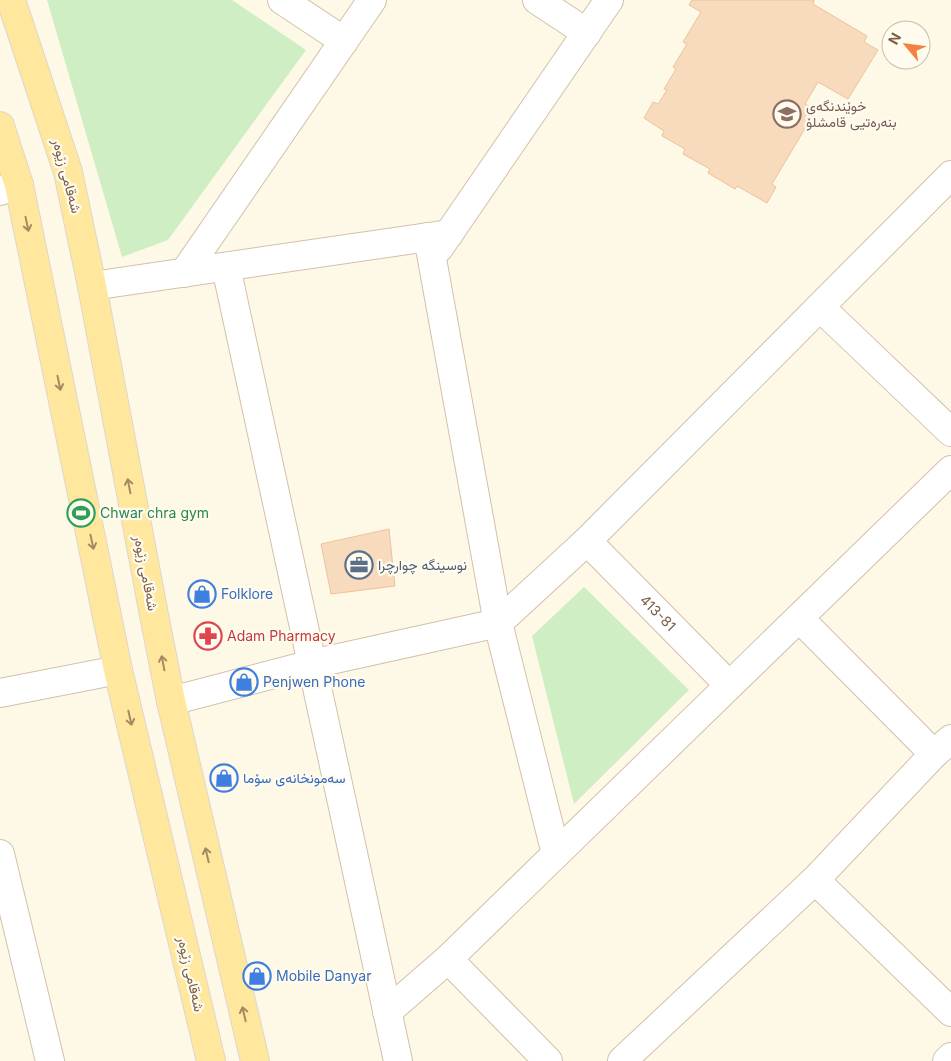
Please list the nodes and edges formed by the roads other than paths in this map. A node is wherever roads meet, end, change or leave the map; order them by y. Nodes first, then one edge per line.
1 (11, 0) edge
2 (282, 0) edge
3 (372, 0) edge
4 (537, 0) edge
5 (609, 0) edge
6 (587, 33) junction
7 (344, 42) junction
8 (0, 126) edge
9 (951, 174) edge
10 (9, 188) edge
11 (436, 243) junction
12 (226, 268) junction
13 (184, 273) junction
14 (92, 286) junction
15 (820, 307) junction
16 (951, 432) edge
17 (951, 470) edge
18 (587, 541) junction
19 (799, 618) junction
20 (498, 623) junction
21 (312, 664) junction
22 (118, 670) junction
23 (729, 685) junction
24 (0, 693) edge
25 (171, 701) junction
26 (943, 746) edge
27 (0, 854) edge
28 (556, 854) junction
29 (815, 880) junction
30 (4, 884) edge
31 (448, 959) junction
32 (387, 1012) junction
33 (951, 1012) edge
34 (951, 1057) edge
35 (50, 1061) edge
36 (212, 1061) edge
37 (255, 1061) edge
38 (398, 1061) edge
39 (548, 1061) edge
40 (622, 1061) edge
41 (947, 1061) edge

1 - 14 main road, شەقامی زێوەر
2 - 7 street
3 - 7 street
4 - 6 street
5 - 6 street
6 - 11 street
7 - 13 street
8 - 10 main road, شەقامی زێوەر
9 - 15 street
10 -> 22 main road, شەقامی زێوەر
11 - 12 street
11 - 20 street
12 - 13 street
12 - 21 street
13 - 14 street
25 -> 14 main road, شەقامی زێوەر
15 - 16 street
15 - 18 street
17 - 19 street
18 - 20 street
18 - 23 street, 413-81
19 - 23 street
19 - 26 street
20 - 21 street
20 - 28 street
21 - 25 street
21 - 32 street
22 - 24 street
22 -> 36 main road, شەقامی زێوەر
23 - 28 street
37 -> 25 main road, شەقامی زێوەر
26 - 29 street
27 - 30 street
28 - 31 street
29 - 33 street
29 - 40 street
30 - 35 street
31 - 32 street
31 - 39 street
32 - 38 street
34 - 41 street

